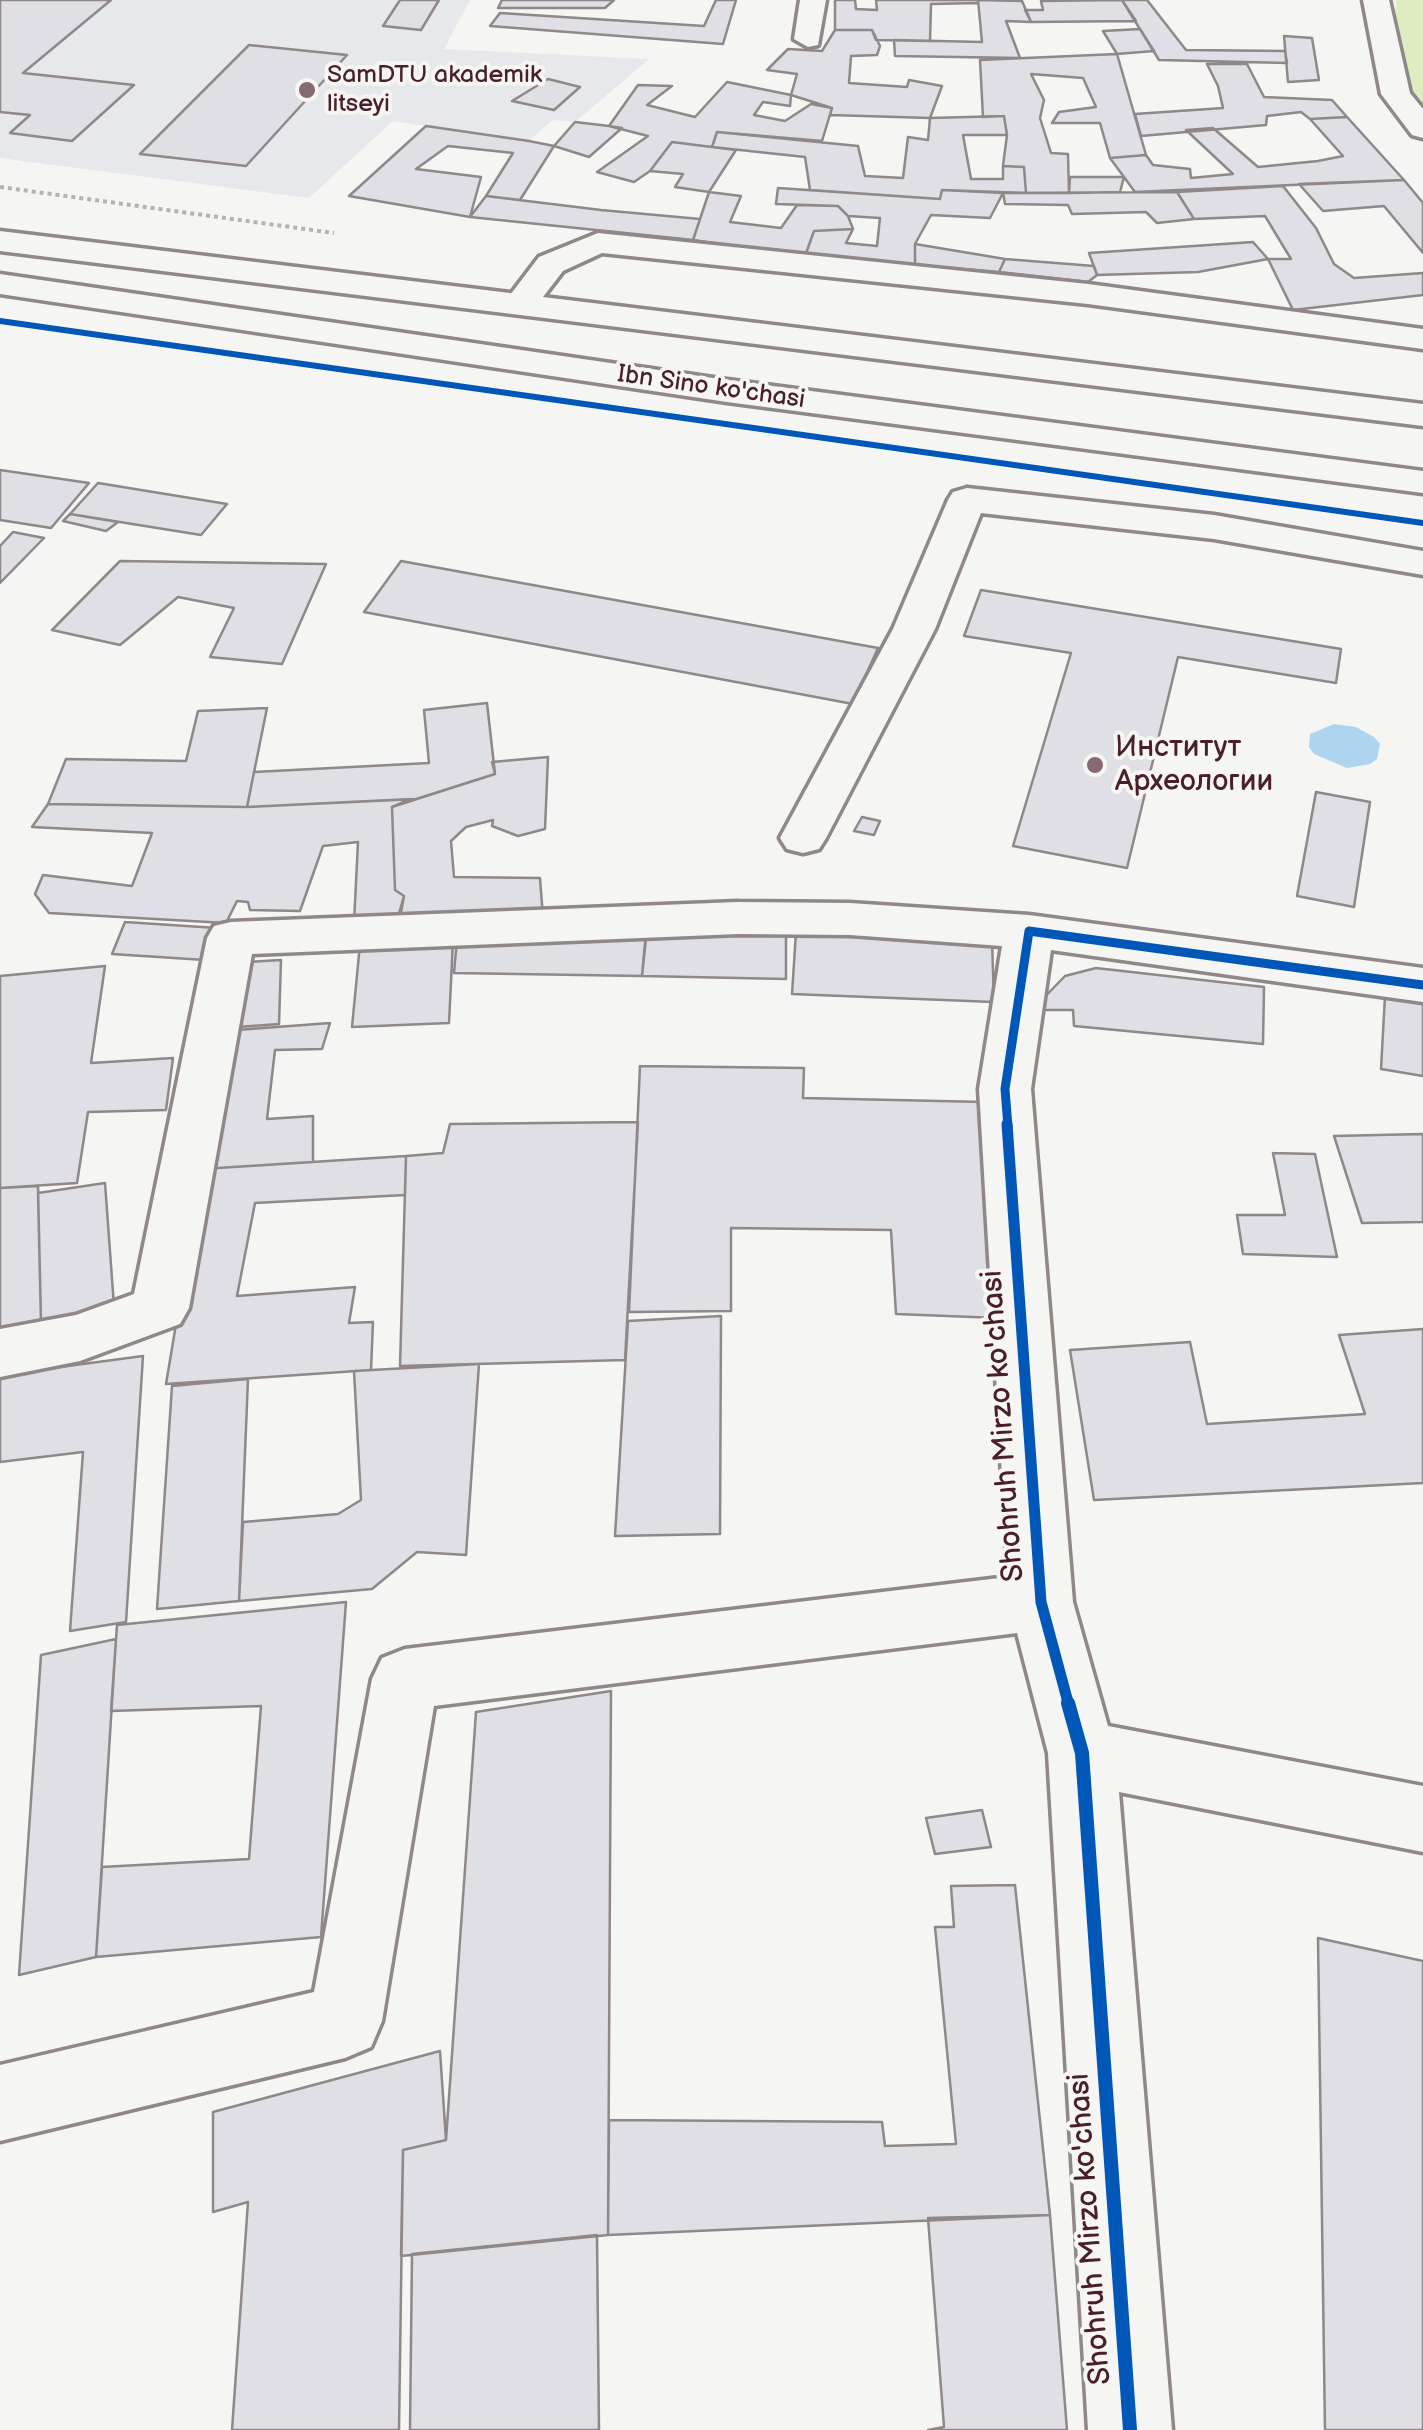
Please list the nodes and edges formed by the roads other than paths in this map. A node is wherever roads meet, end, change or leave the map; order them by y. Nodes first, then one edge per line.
1 (812, 0) edge
2 (1376, 0) edge
3 (808, 39) dead end
4 (1423, 129) edge
5 (0, 241) edge
6 (0, 284) edge
7 (521, 303) junction
8 (1423, 338) edge
9 (1423, 415) edge
10 (1423, 482) edge
11 (1423, 563) edge
12 (804, 838) dead end
13 (1030, 931) junction
14 (1423, 985) edge
15 (0, 1354) edge
16 (1041, 1602) junction
17 (1082, 1754) junction
18 (1423, 1819) edge
19 (0, 2103) edge
20 (1130, 2430) edge

1 - 3 street
2 - 4 street
5 - 7 street, Ibn Sino ko'chasi
6 - 10 street, Ibn Sino ko'chasi
7 - 8 street
7 - 9 street, Ibn Sino ko'chasi
11 - 12 street
13 - 14 street
13 - 15 street
13 - 16 street, Shohruh Mirzo ko'chasi
16 - 17 street, Shohruh Mirzo ko'chasi
16 - 19 street
17 - 18 street
17 - 20 street, Shohruh Mirzo ko'chasi

